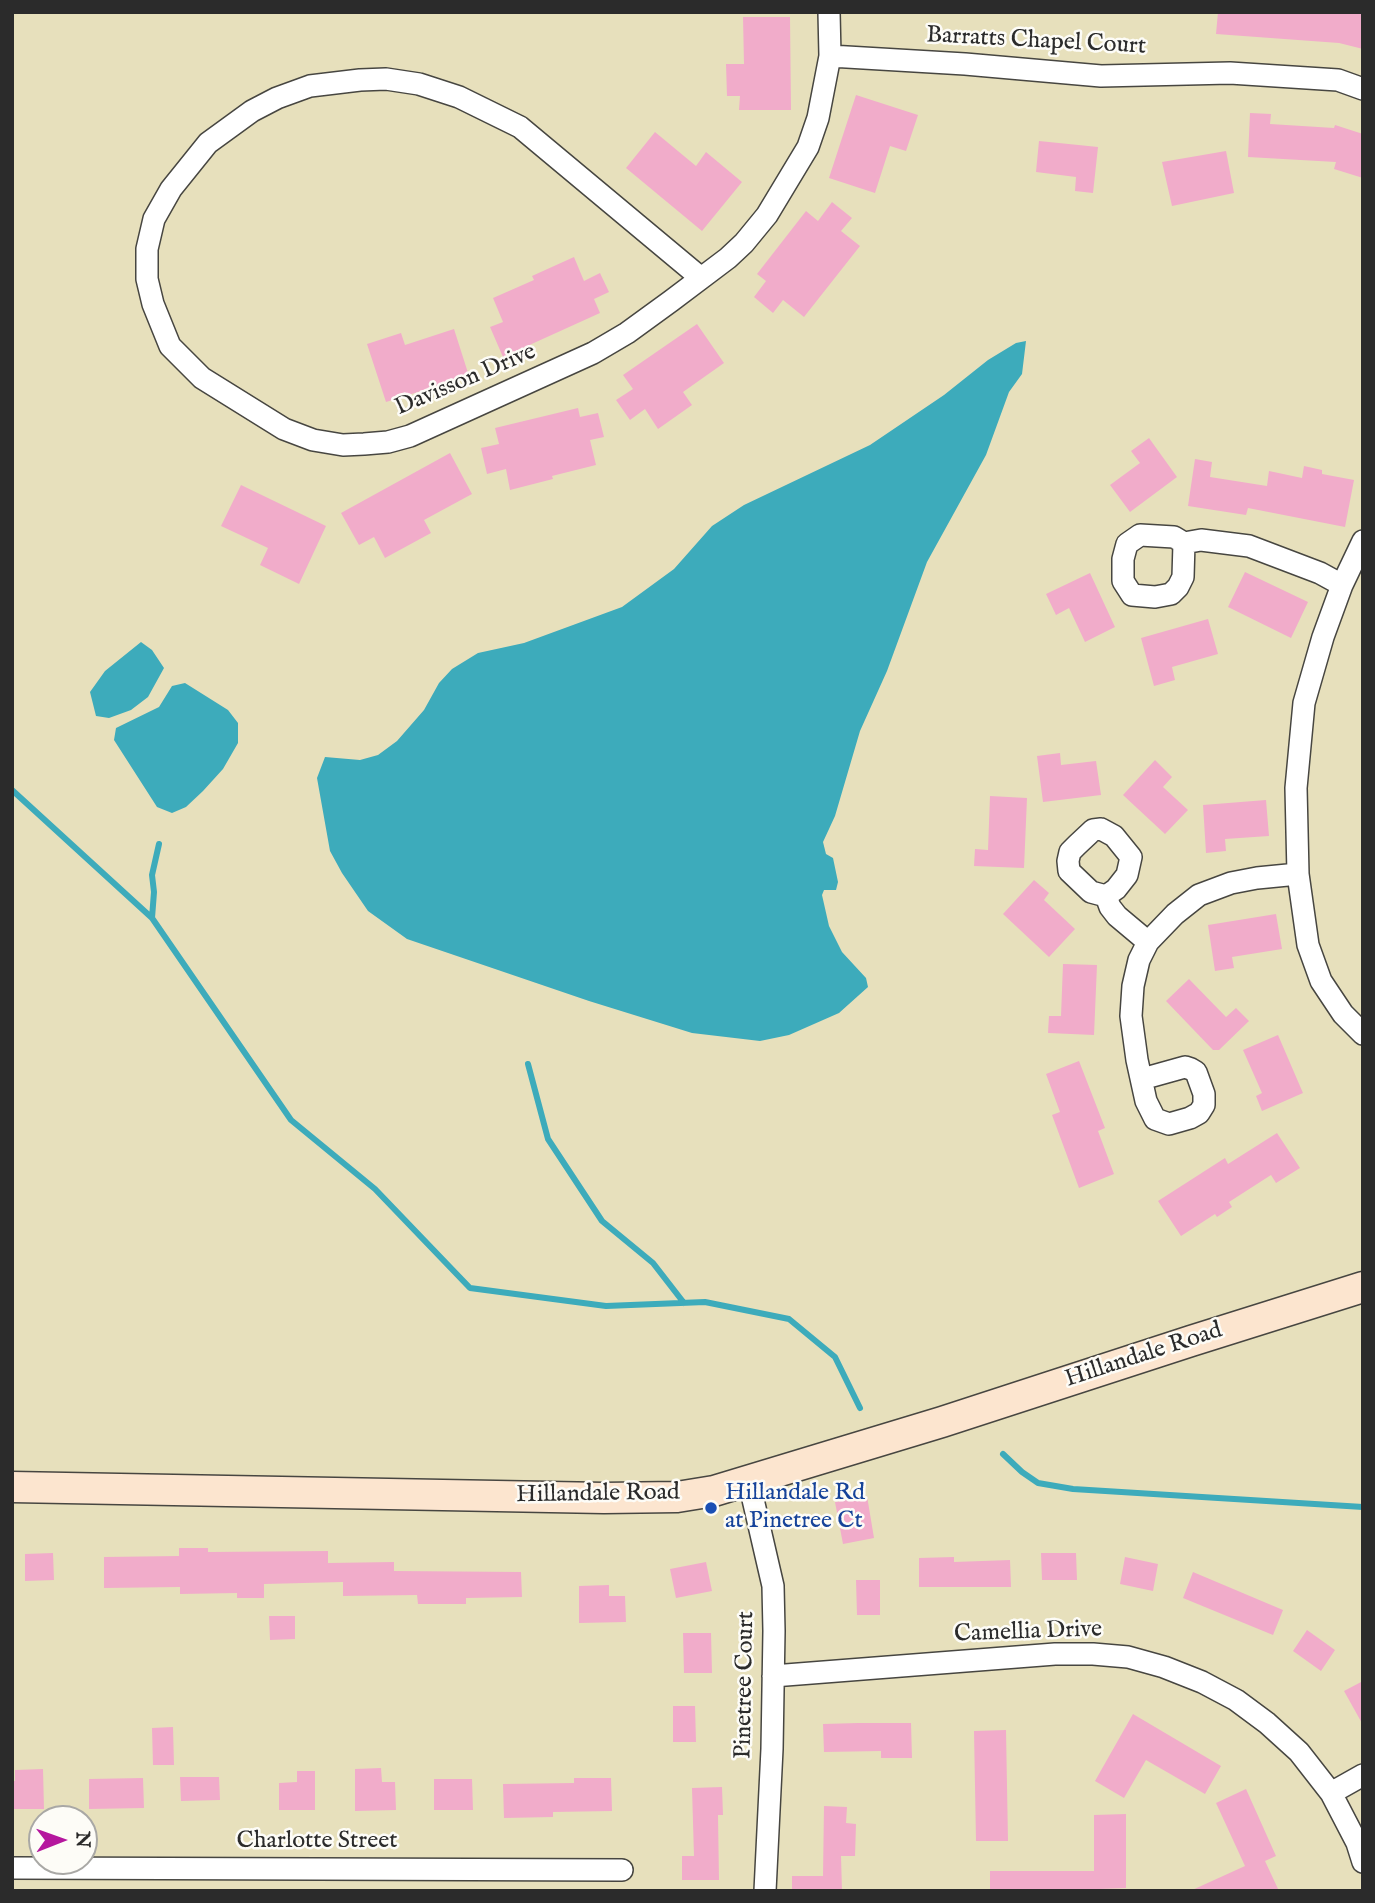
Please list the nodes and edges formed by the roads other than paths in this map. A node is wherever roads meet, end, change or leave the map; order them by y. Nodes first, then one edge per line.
1 (830, 12) edge
2 (830, 56) junction
3 (1363, 89) edge
4 (701, 278) junction
5 (1363, 541) edge
6 (1184, 543) dead end
7 (1342, 586) junction
8 (1298, 874) junction
9 (1106, 896) dead end
10 (1148, 942) junction
11 (1363, 1034) edge
12 (1142, 1079) dead end
13 (1363, 1287) edge
14 (749, 1482) junction
15 (12, 1487) edge
16 (773, 1676) junction
17 (1363, 1775) edge
18 (1331, 1793) junction
19 (1363, 1862) edge
20 (12, 1868) edge
21 (622, 1870) dead end
22 (765, 1891) edge

1 - 2 street, Davisson Drive
2 - 3 street, Barratts Chapel Court
2 - 4 street, Davisson Drive
4 - 4 street, Davisson Drive
5 - 7 street
6 - 7 street
7 - 8 street
8 - 10 street
8 - 11 street
9 - 10 street
10 - 12 street
13 - 14 street, Hillandale Road
14 - 15 street, Hillandale Road
14 - 16 street, Pinetree Court
16 - 18 street, Camellia Drive
16 - 22 street, Pinetree Court
17 - 18 street
18 - 19 street, Camellia Drive
20 - 21 street, Charlotte Street

